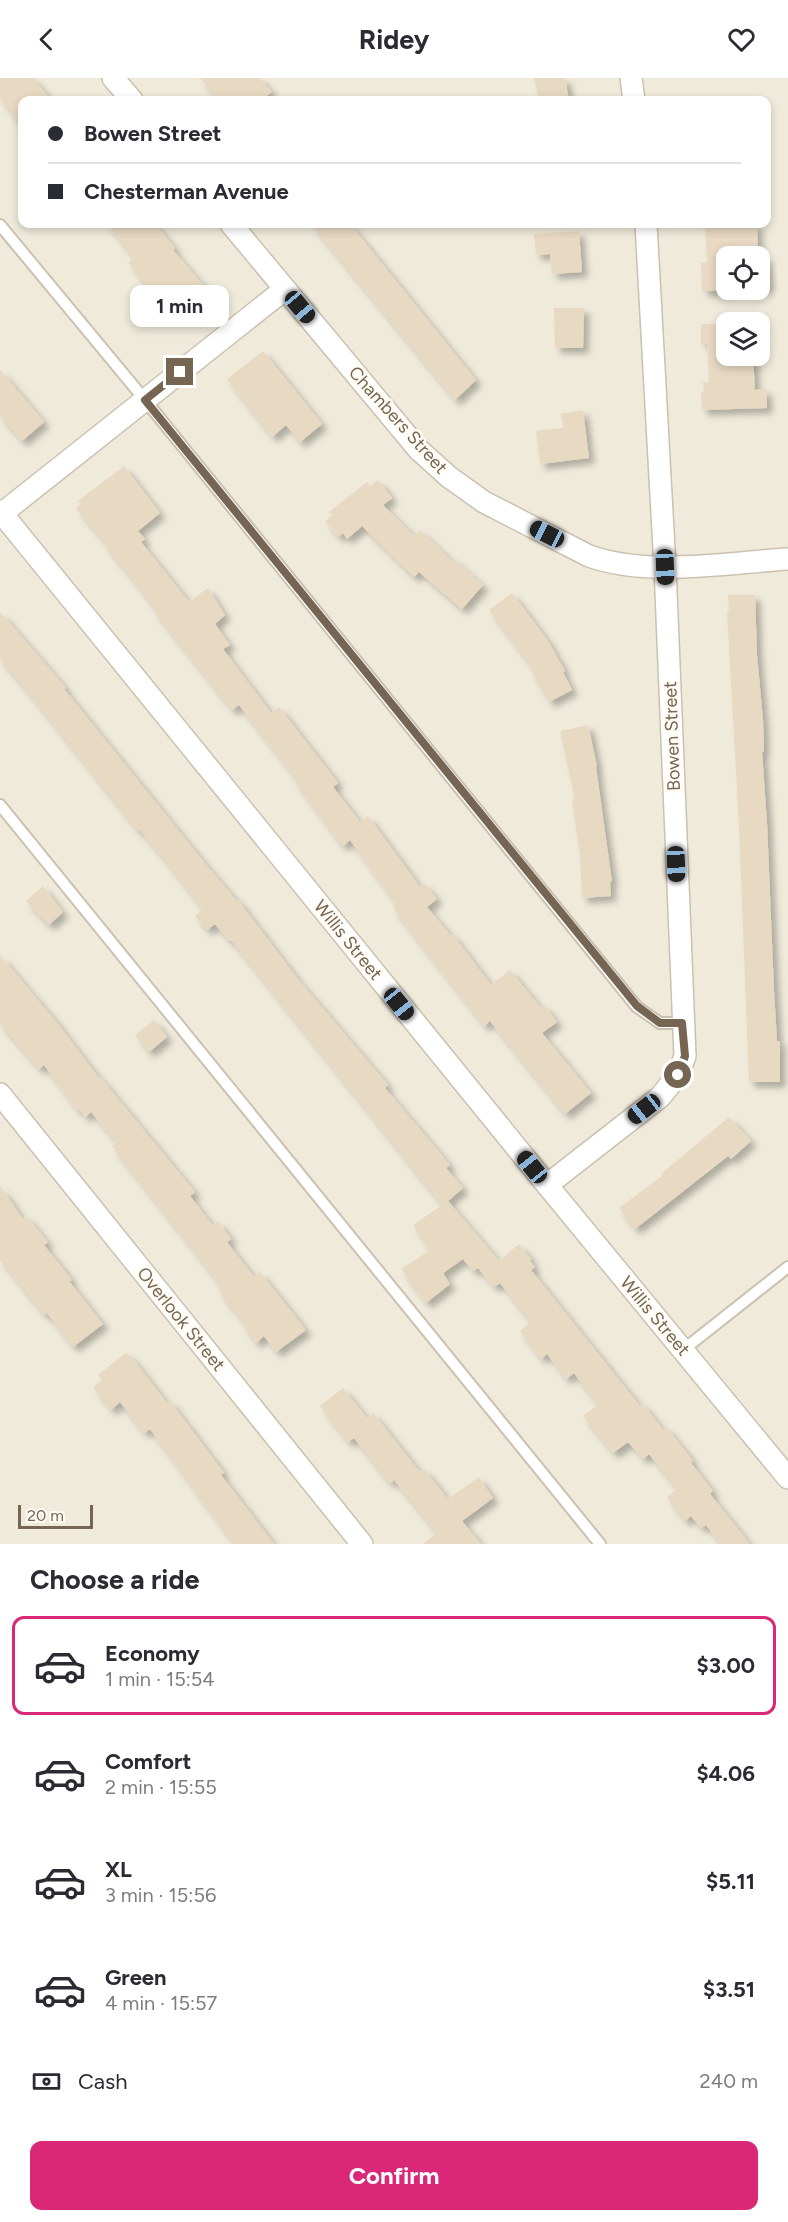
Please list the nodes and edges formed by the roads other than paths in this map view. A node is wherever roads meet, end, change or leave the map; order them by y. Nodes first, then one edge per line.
1 (114, 78) edge
2 (631, 78) edge
3 (129, 96) edge
4 (633, 96) edge
5 (0, 225) edge
6 (234, 228) edge
7 (646, 228) edge
8 (285, 289) junction
9 (145, 400) junction
10 (1, 513) edge
11 (788, 559) edge
12 (665, 567) junction
13 (0, 805) edge
14 (682, 1023) junction
15 (0, 1094) edge
16 (547, 1185) junction
17 (788, 1267) edge
18 (683, 1350) junction
19 (788, 1478) edge
20 (362, 1544) edge
21 (600, 1544) edge

1 - 3 street
2 - 4 street
5 - 9 lane
6 - 8 street, Chambers Street
7 - 12 street, Bowen Street
8 - 9 street
8 - 12 street, Chambers Street
9 - 10 street
9 - 14 lane
10 - 16 street, Willis Street
11 - 12 street, Chambers Street
12 - 14 street, Bowen Street
13 - 21 lane
14 - 16 street, Bowen Street
15 - 20 street, Overlook Street
16 - 18 street, Willis Street
17 - 18 lane
18 - 19 street, Willis Street

